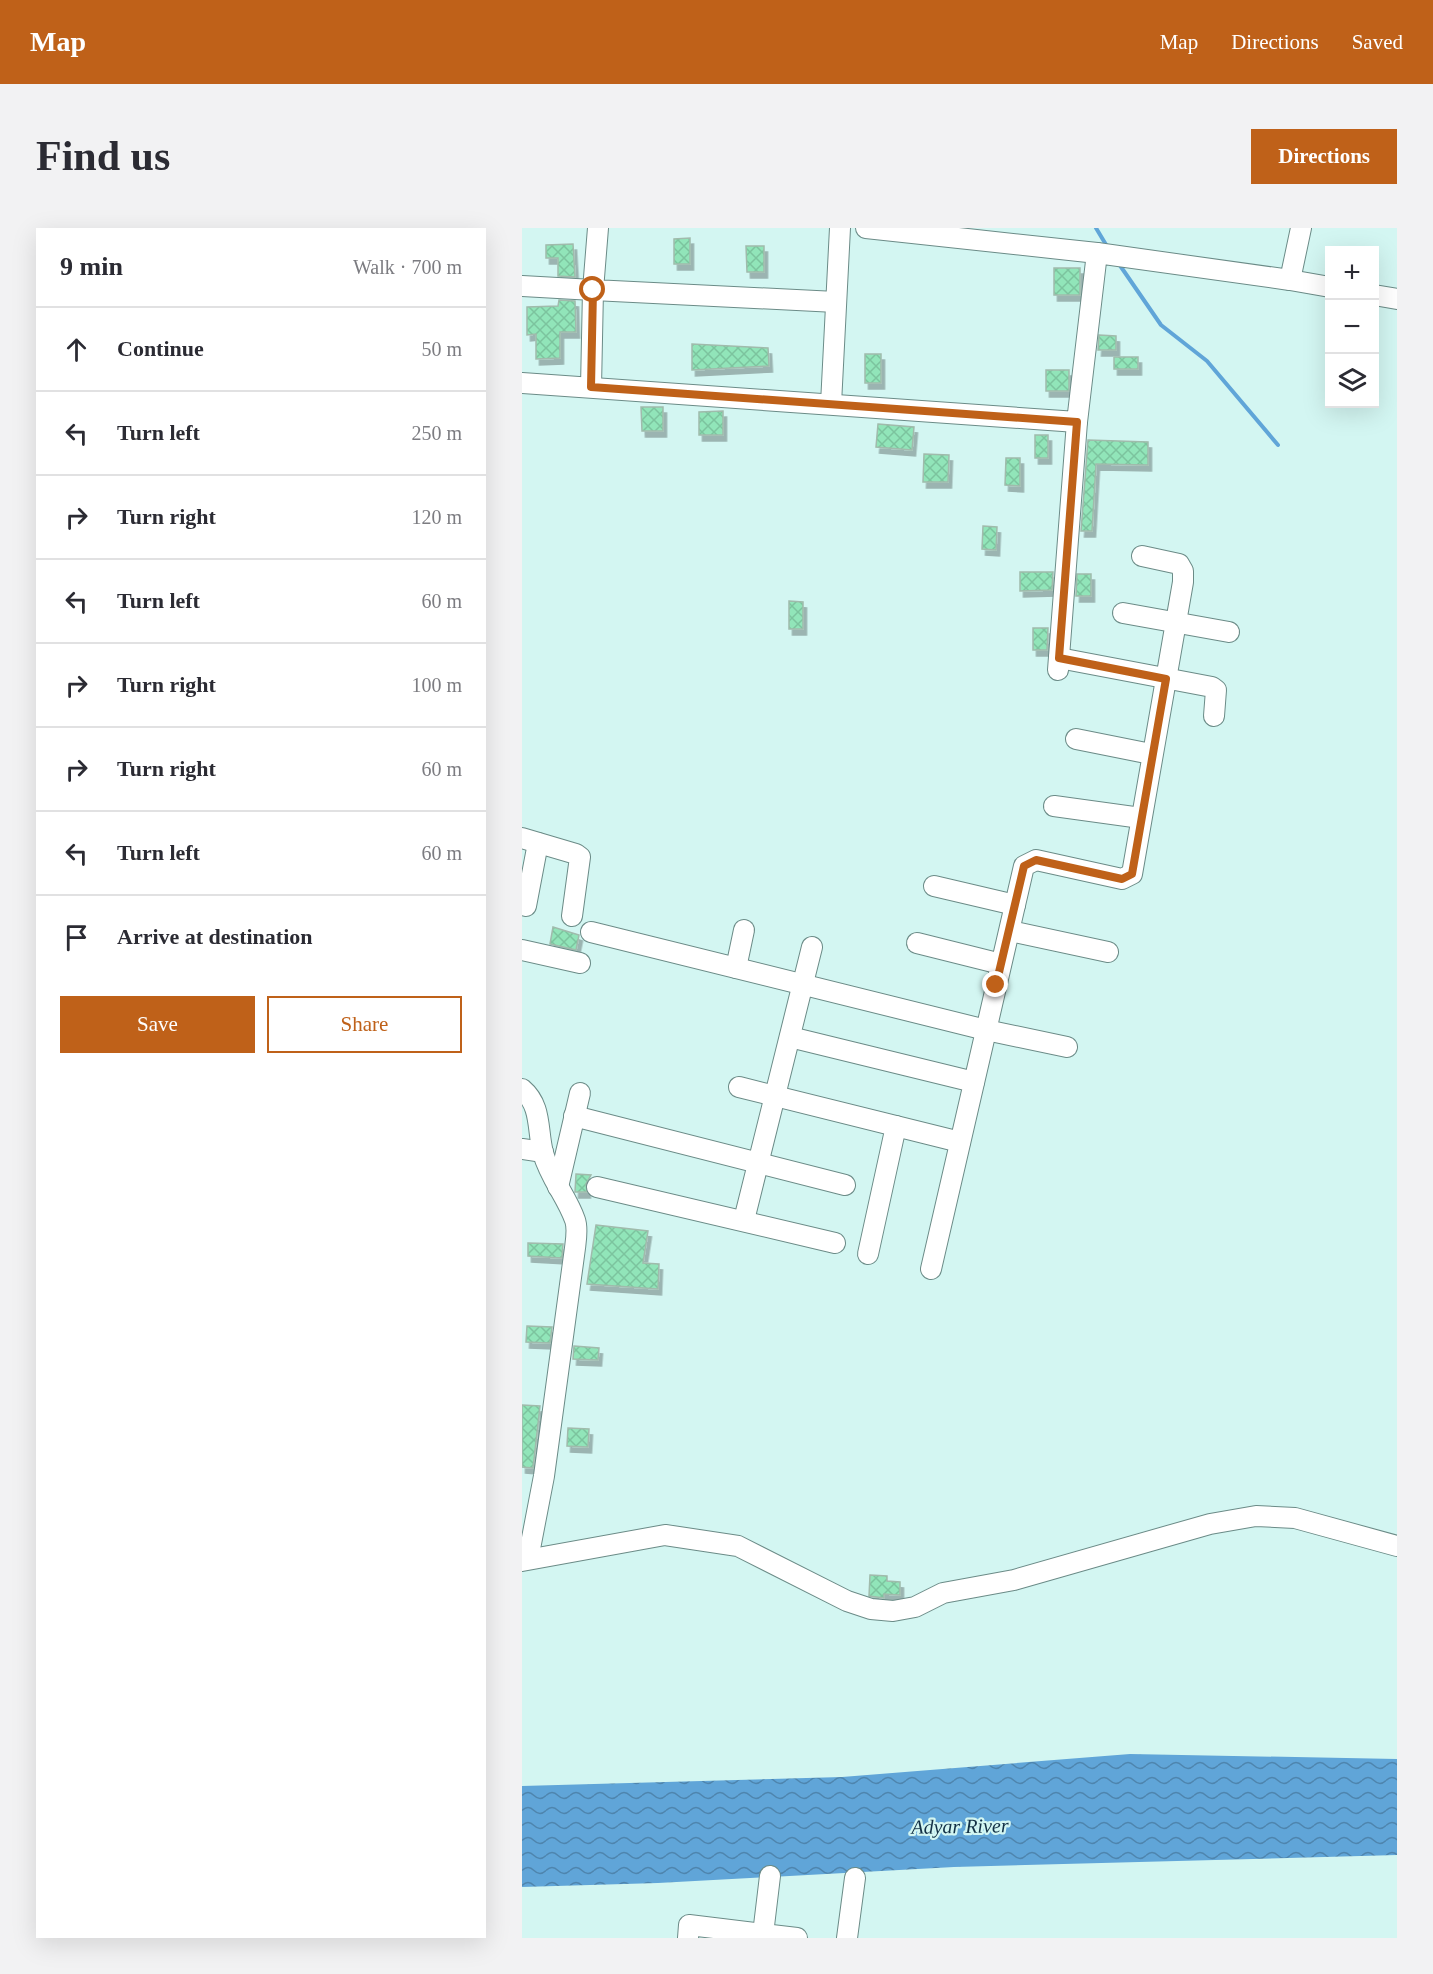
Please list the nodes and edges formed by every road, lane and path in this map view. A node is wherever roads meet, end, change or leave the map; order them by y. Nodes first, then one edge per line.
1 (598, 228) edge
2 (840, 228) edge
3 (866, 228) edge
4 (1301, 228) edge
5 (1097, 253) junction
6 (1290, 280) junction
7 (522, 285) edge
8 (1325, 286) edge
9 (593, 290) junction
10 (1379, 296) edge
11 (1397, 299) edge
12 (836, 302) junction
13 (522, 383) edge
14 (591, 387) junction
15 (831, 404) junction
16 (1077, 422) junction
17 (1142, 556) dead end
18 (1124, 613) dead end
19 (1176, 623) junction
20 (1229, 632) dead end
21 (1166, 679) junction
22 (1214, 716) dead end
23 (1076, 739) dead end
24 (1151, 754) junction
25 (1054, 806) dead end
26 (1141, 818) junction
27 (530, 841) edge
28 (934, 885) dead end
29 (1015, 905) junction
30 (526, 906) dead end
31 (572, 916) dead end
32 (744, 930) dead end
33 (1010, 930) junction
34 (591, 932) dead end
35 (917, 943) dead end
36 (812, 947) dead end
37 (522, 950) edge
38 (1108, 952) dead end
39 (580, 963) dead end
40 (1002, 964) junction
41 (736, 968) junction
42 (802, 985) junction
43 (986, 1030) junction
44 (790, 1037) junction
45 (1067, 1047) dead end
46 (974, 1082) junction
47 (739, 1087) dead end
48 (522, 1089) edge
49 (580, 1093) dead end
50 (775, 1096) junction
51 (574, 1116) junction
52 (896, 1126) junction
53 (960, 1142) junction
54 (522, 1149) edge
55 (543, 1152) junction
56 (759, 1161) junction
57 (845, 1185) dead end
58 (558, 1187) junction
59 (597, 1187) dead end
60 (744, 1220) junction
61 (835, 1243) dead end
62 (868, 1254) dead end
63 (931, 1269) dead end
64 (1397, 1546) edge
65 (525, 1560) edge
66 (770, 1876) dead end
67 (855, 1878) dead end
68 (763, 1934) junction
69 (688, 1938) edge
70 (797, 1938) edge
71 (848, 1938) edge

1 - 9 street
2 - 12 street
3 - 5 street
4 - 6 street
5 - 6 street
5 - 16 street
6 - 8 street
7 - 9 street
9 - 12 street
9 - 14 street
10 - 11 street
12 - 15 street
13 - 14 street
14 - 15 street
15 - 16 street
16 - 21 street
17 - 19 street
18 - 19 street
19 - 20 street
19 - 21 street
21 - 22 street
21 - 24 street
23 - 24 street
24 - 26 street
25 - 26 street
26 - 29 street
27 - 30 street
27 - 31 street
28 - 29 street
29 - 33 street
32 - 41 street
33 - 38 street
33 - 40 street
34 - 41 street
35 - 40 street
36 - 42 street
37 - 39 street
40 - 43 street
41 - 42 street
42 - 43 street
42 - 44 street
43 - 45 street
43 - 46 street
44 - 46 street
44 - 50 street
46 - 53 street
47 - 50 street
48 - 55 street
49 - 51 street
50 - 52 street
50 - 56 street
51 - 56 street
51 - 58 street
52 - 53 street
52 - 62 street
53 - 63 street
54 - 55 street
55 - 58 street
56 - 57 street
56 - 60 street
58 - 65 street
59 - 60 street
60 - 61 street
64 - 65 street
66 - 68 street
67 - 71 street
68 - 69 street
68 - 70 street

